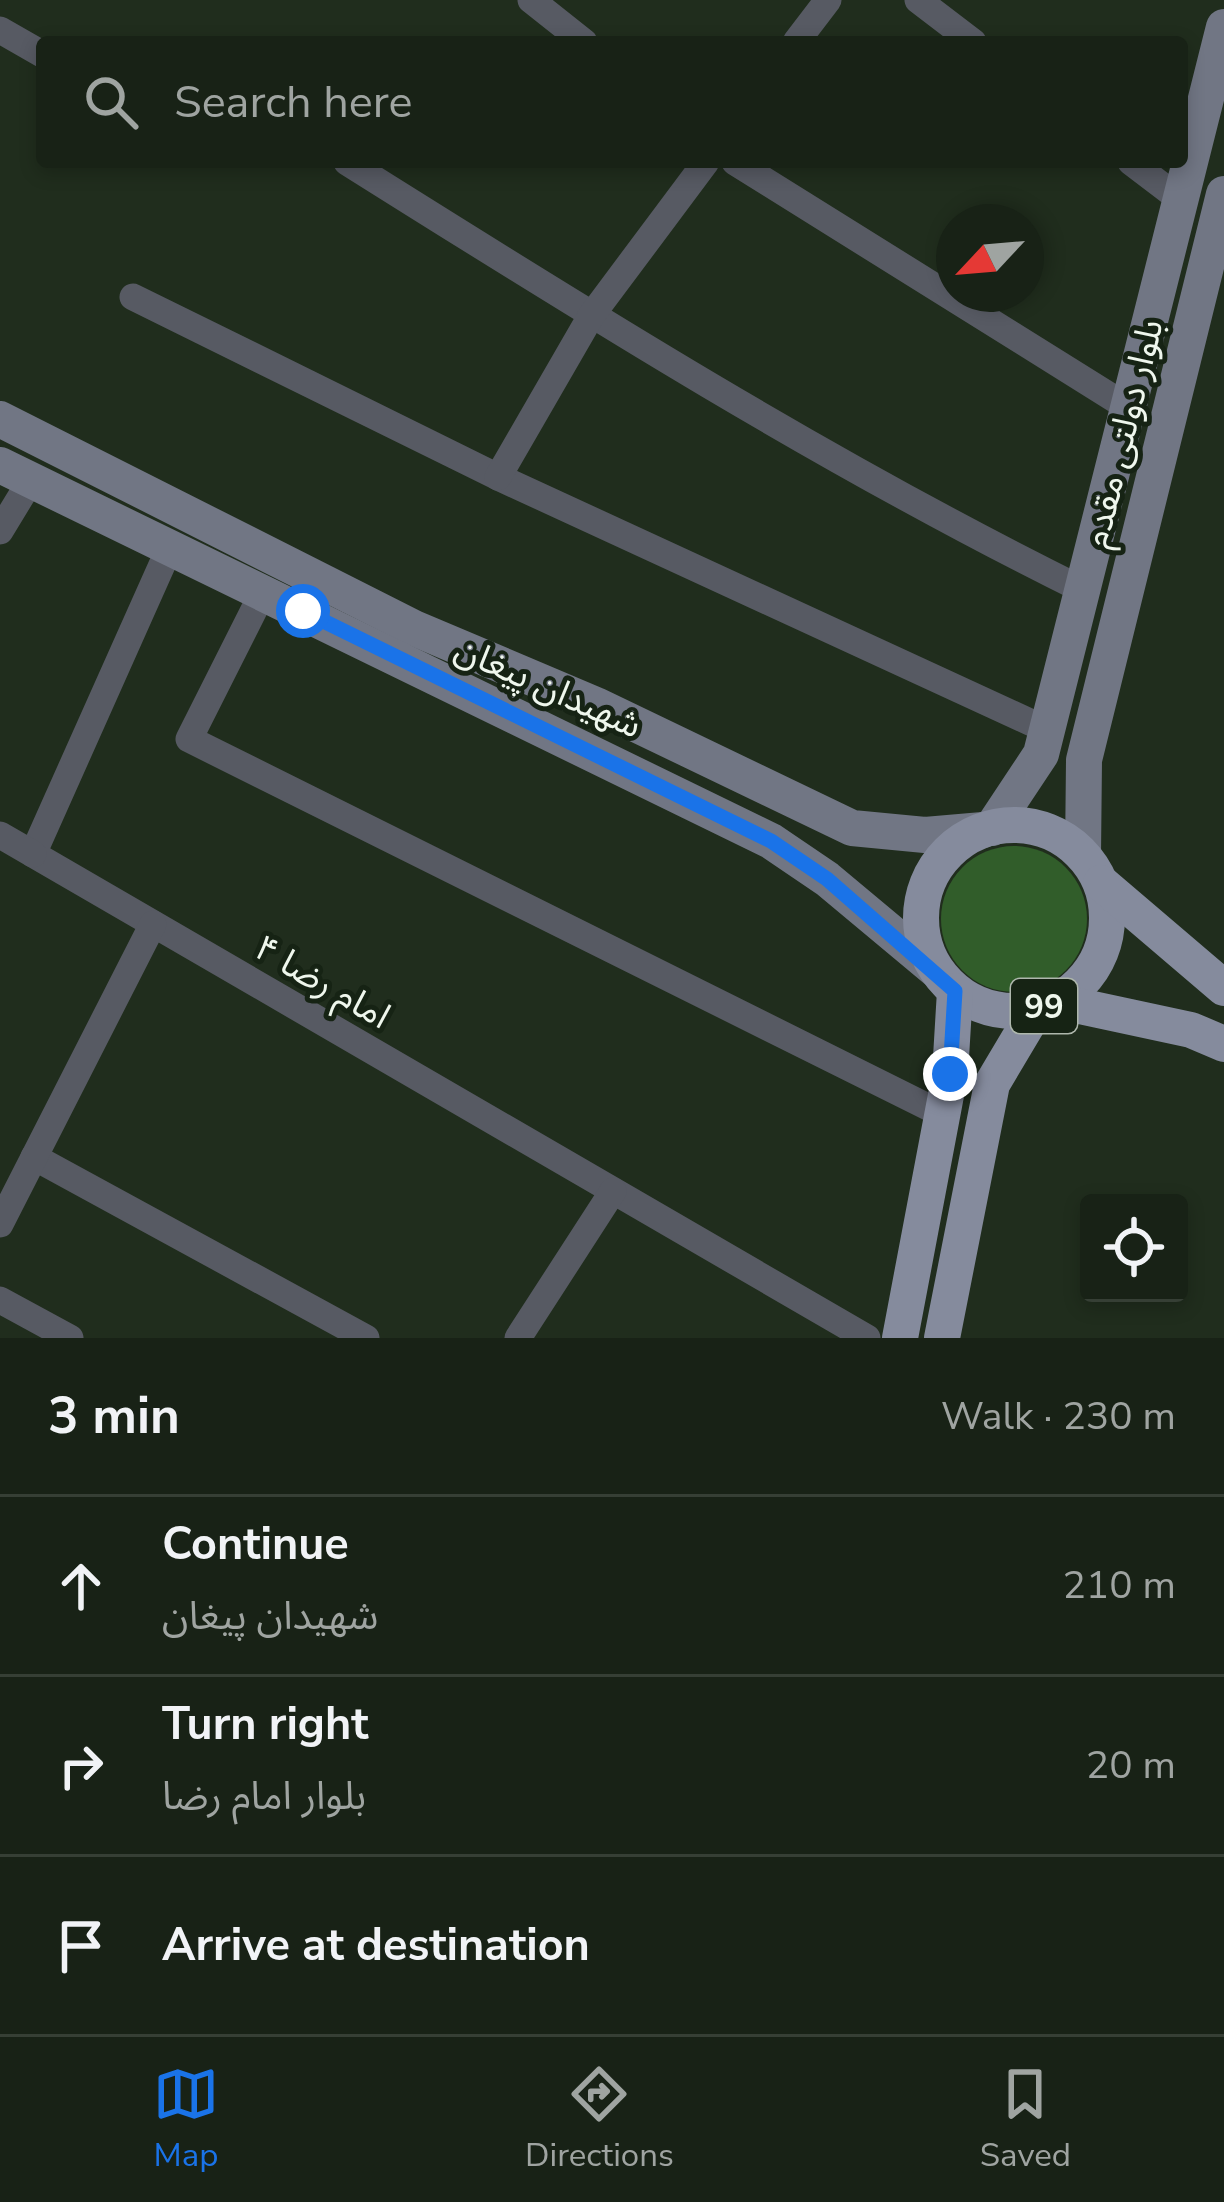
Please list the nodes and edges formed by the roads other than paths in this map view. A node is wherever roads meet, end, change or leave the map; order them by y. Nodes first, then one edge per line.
1 (531, 0) edge
2 (828, 0) edge
3 (918, 0) edge
4 (1224, 26) edge
5 (0, 30) edge
6 (576, 36) edge
7 (801, 36) edge
8 (965, 36) edge
9 (36, 51) edge
10 (356, 168) edge
11 (702, 168) edge
12 (745, 168) edge
13 (1139, 168) edge
14 (1224, 194) edge
15 (1180, 200) junction
16 (133, 297) dead end
17 (591, 316) junction
18 (1129, 407) junction
19 (0, 419) edge
20 (16, 473) edge
21 (498, 477) junction
22 (0, 531) edge
23 (223, 531) junction
24 (170, 547) junction
25 (207, 565) junction
26 (1083, 590) junction
27 (263, 592) junction
28 (1047, 730) junction
29 (987, 829) junction
30 (0, 836) edge
31 (33, 854) junction
32 (1092, 869) junction
33 (153, 924) junction
34 (945, 981) junction
35 (1224, 988) edge
36 (1046, 1006) junction
37 (1224, 1044) edge
38 (942, 1114) junction
39 (34, 1157) junction
40 (613, 1191) junction
41 (0, 1224) edge
42 (0, 1300) edge
43 (70, 1338) edge
44 (366, 1338) edge
45 (518, 1338) edge
46 (867, 1338) edge
47 (900, 1338) edge
48 (942, 1338) edge

1 - 6 street
2 - 7 street
3 - 8 street
4 - 15 main road, بلوار دولتی مقدم
5 - 9 street
10 - 17 street
11 - 17 street
12 - 18 street
13 - 15 street
14 - 32 main road, بلوار دولتی مقدم
15 - 18 main road, بلوار دولتی مقدم
16 - 21 street
17 - 21 street
17 - 26 street
18 - 26 main road, بلوار دولتی مقدم
19 - 23 main road, شهیدان پیغان
20 - 22 street
20 - 24 main road, شهیدان پیغان
21 - 28 street
23 - 25 main road
23 - 29 main road, شهیدان پیغان
24 - 25 main road, شهیدان پیغان
24 - 31 street
25 - 27 main road, شهیدان پیغان
26 - 28 main road, بلوار دولتی مقدم
27 - 34 main road, شهیدان پیغان
27 - 38 street
28 - 29 main road, بلوار دولتی مقدم
29 - 32 main road
29 - 34 main road
30 - 31 street, امام رضا ۴
31 - 33 street, امام رضا ۴
32 - 35 main road
32 - 36 main road, 99
33 - 39 street
33 - 40 street, امام رضا ۴
34 - 36 main road, 99
34 - 38 main road
36 - 37 main road, 99
36 - 48 main road, 99
38 - 47 main road
39 - 41 street
39 - 44 street
40 - 45 street
40 - 46 street, امام رضا ۴
42 - 43 street

